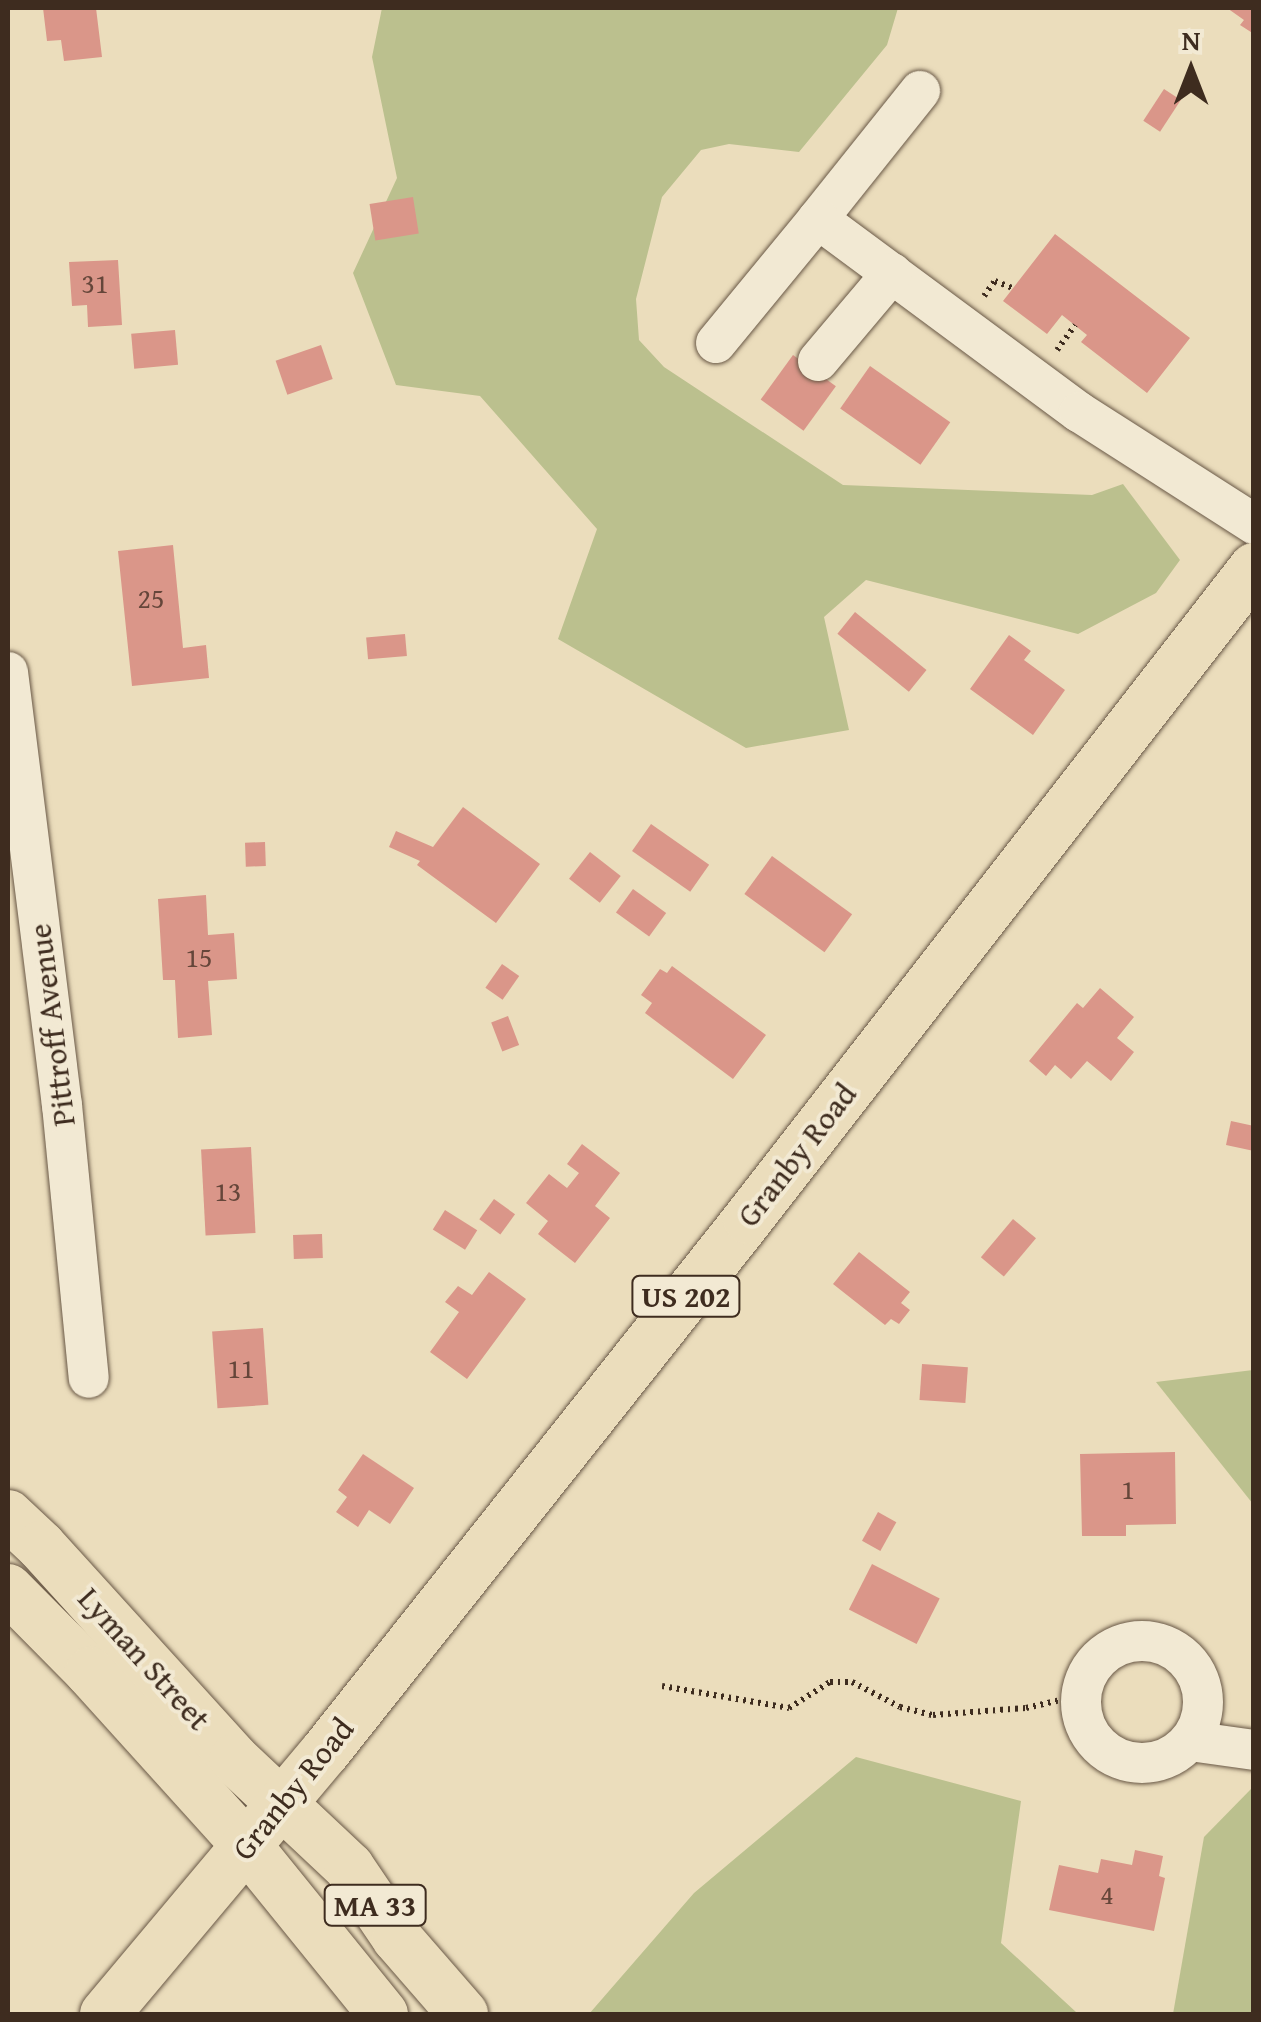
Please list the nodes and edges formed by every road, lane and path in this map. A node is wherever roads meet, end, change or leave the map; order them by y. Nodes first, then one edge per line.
1 (920, 91) dead end
2 (818, 219) junction
3 (892, 273) junction
4 (716, 343) dead end
5 (818, 361) dead end
6 (1254, 524) edge
7 (1254, 568) edge
8 (8, 672) edge
9 (90, 1378) dead end
10 (8, 1515) edge
11 (8, 1589) edge
12 (662, 1686) dead end
13 (1081, 1702) junction
14 (1190, 1741) junction
15 (1254, 1750) edge
16 (281, 1802) junction
17 (247, 1846) junction
18 (105, 2014) edge
19 (383, 2014) edge
20 (463, 2014) edge

1 - 2 street
2 - 3 street
2 - 4 street
3 - 5 street
3 - 6 street
7 - 16 main road, Granby Road / US 202
8 - 9 street, Pittroff Avenue
10 - 16 main road, Lyman Street / MA 33
11 - 17 main road, Lyman Street / MA 33
12 - 13 path
13 - 14 street
13 - 14 street
14 - 15 street
16 - 17 main road, Granby Road / US 202
16 - 20 main road, MA 33
17 - 18 main road, Granby Road / US 202
17 - 19 main road, MA 33

